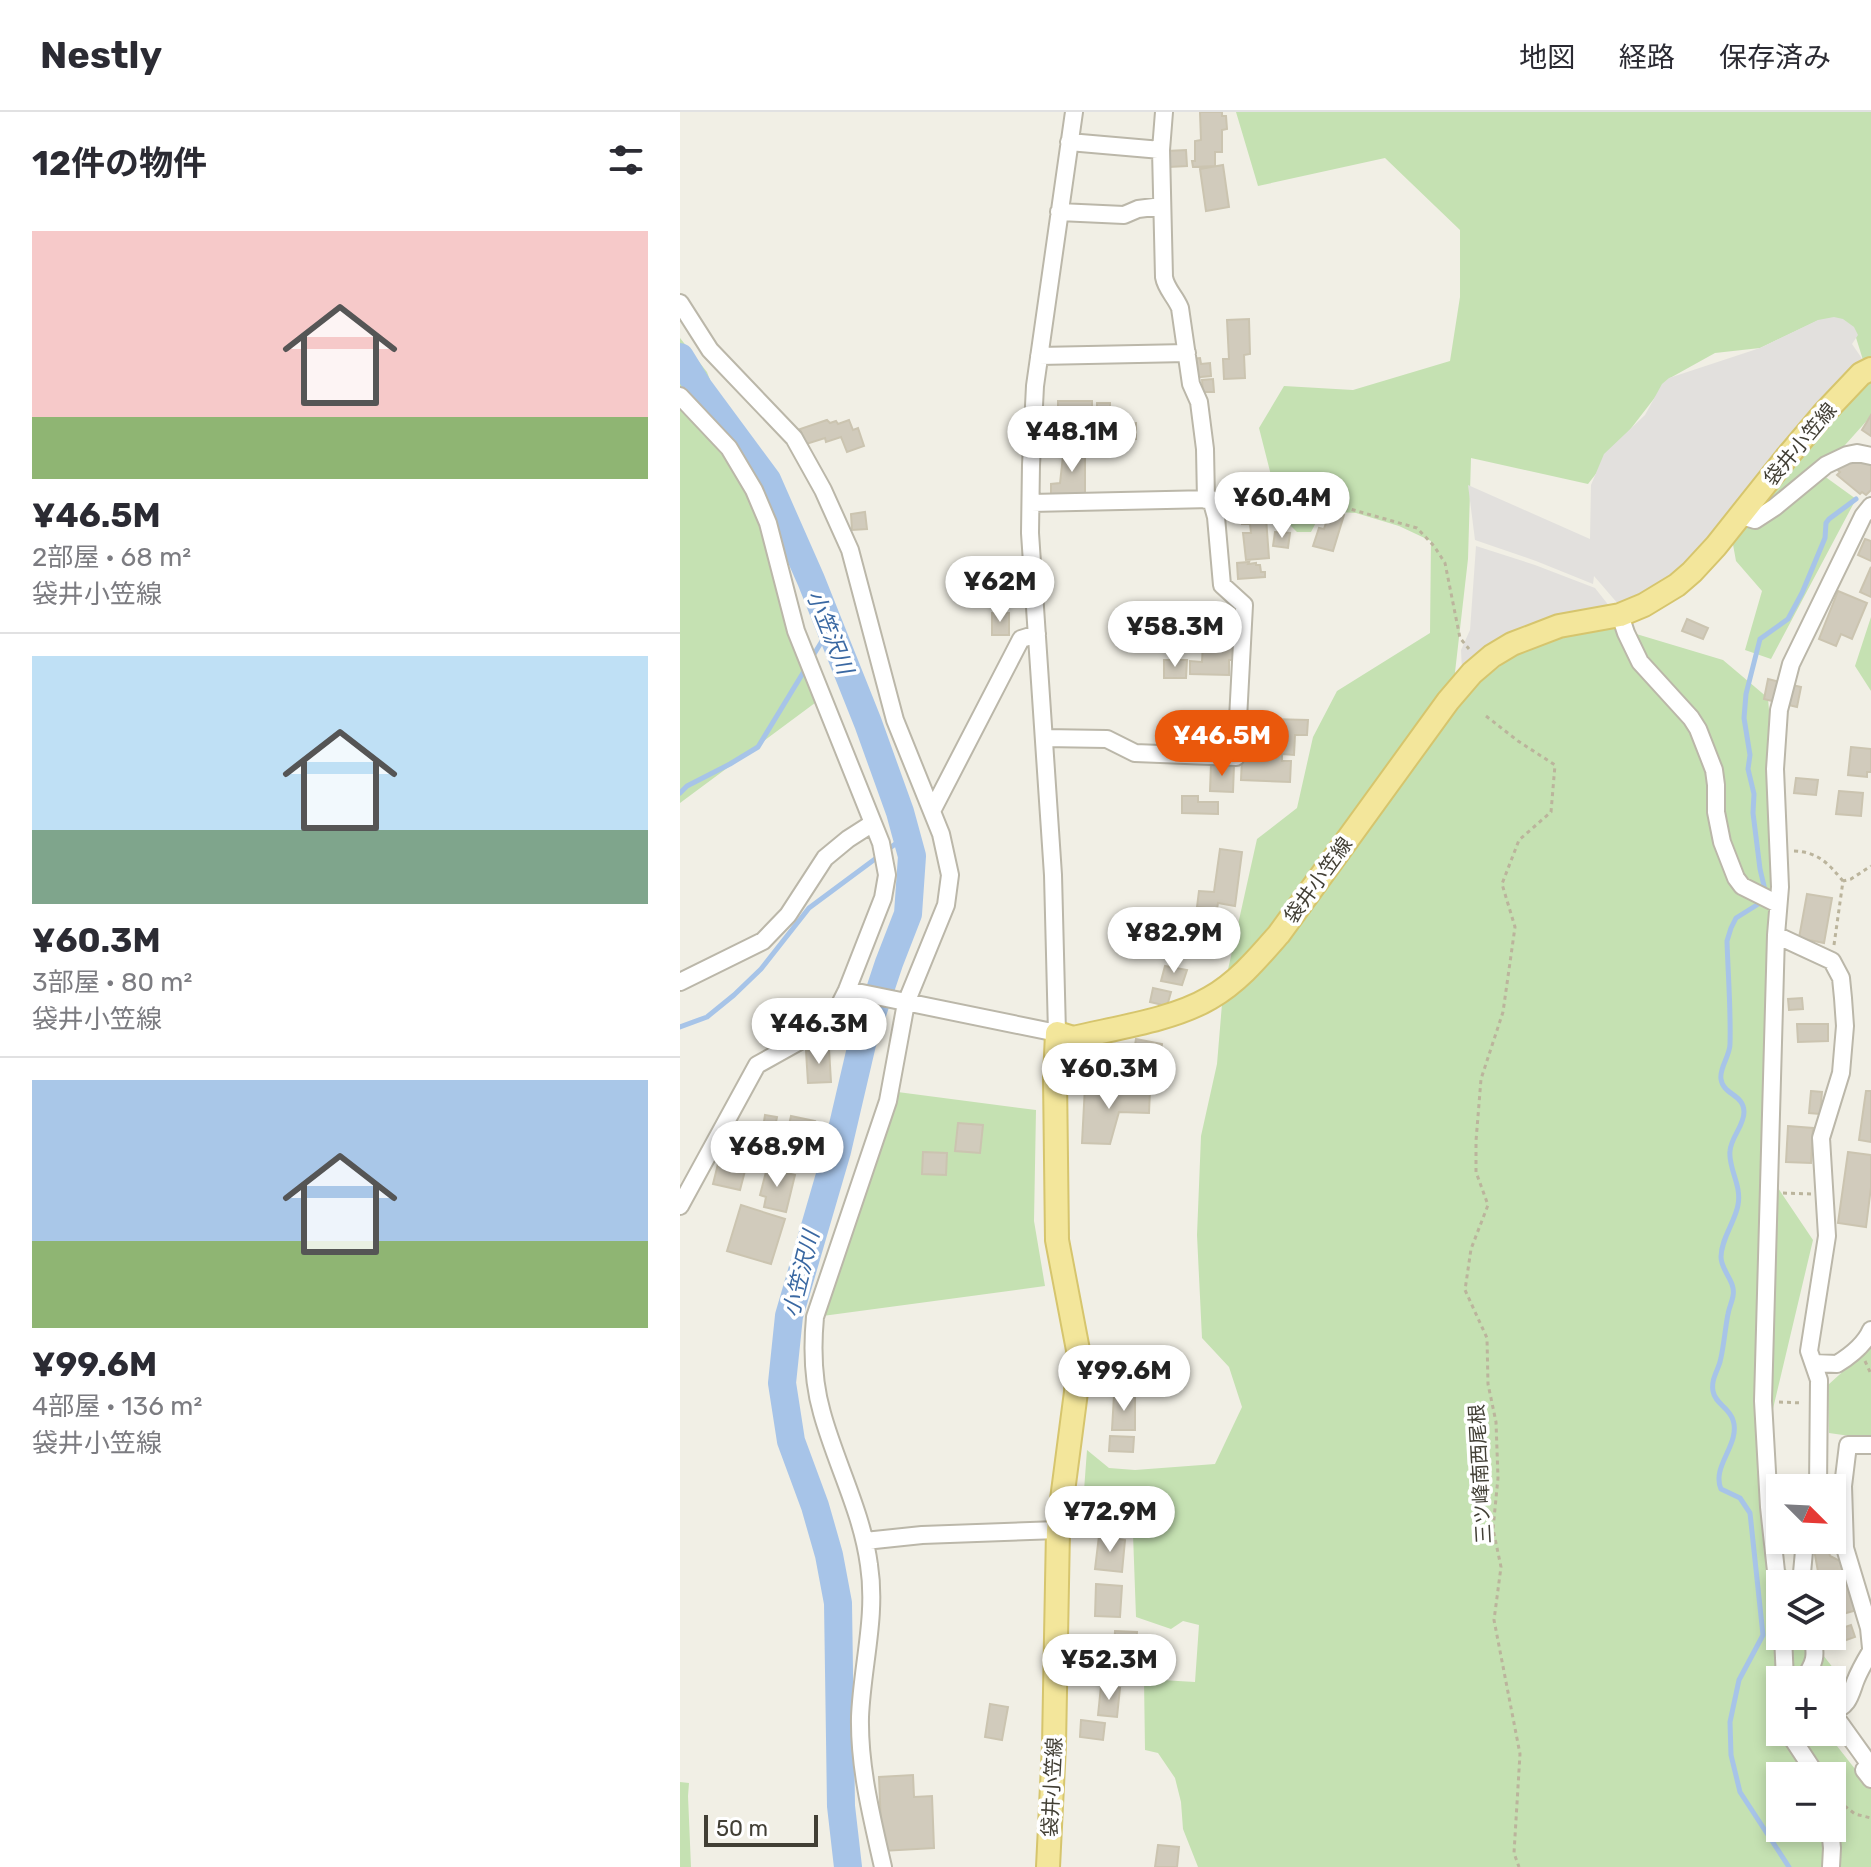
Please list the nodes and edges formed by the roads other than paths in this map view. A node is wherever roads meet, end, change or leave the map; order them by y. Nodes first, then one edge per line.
1 (1074, 112) edge
2 (1164, 112) edge
3 (1069, 142) junction
4 (1161, 150) junction
5 (1162, 206) junction
6 (1059, 212) junction
7 (680, 303) edge
8 (1187, 353) junction
9 (1039, 356) junction
10 (1871, 369) edge
11 (680, 396) edge
12 (1871, 456) edge
13 (1208, 499) junction
14 (1031, 503) junction
15 (1871, 506) edge
16 (1742, 516) junction
17 (1620, 615) junction
18 (1037, 634) junction
19 (1044, 738) junction
20 (932, 811) junction
21 (873, 823) junction
22 (1778, 904) junction
23 (1776, 935) junction
24 (680, 982) edge
25 (847, 990) junction
26 (906, 1003) junction
27 (1057, 1033) junction
28 (680, 1206) edge
29 (1871, 1330) edge
30 (1814, 1363) junction
31 (1871, 1445) edge
32 (1818, 1474) edge
33 (1844, 1474) edge
34 (1058, 1530) junction
35 (865, 1541) junction
36 (1846, 1551) edge
37 (1776, 1570) edge
38 (1871, 1650) edge
39 (1846, 1703) edge
40 (1846, 1732) edge
41 (1871, 1779) edge
42 (1831, 1842) edge
43 (883, 1867) edge
44 (1048, 1867) edge
45 (1831, 1867) edge

1 - 3 street
2 - 4 street
3 - 4 street
3 - 6 street
4 - 5 street
5 - 6 street
5 - 8 street
6 - 9 street
7 - 20 street
8 - 9 street
8 - 13 street
9 - 14 street
10 - 16 main road, 袋井小笠線
11 - 21 street
12 - 16 street
13 - 14 street
13 - 19 street
14 - 18 street
15 - 22 street
16 - 17 main road, 袋井小笠線
17 - 22 street
17 - 27 main road, 袋井小笠線
18 - 19 street
18 - 20 street
19 - 27 street
20 - 26 street
21 - 24 street
21 - 25 street
22 - 23 street
23 - 30 street
23 - 37 street
25 - 26 street
25 - 28 street
26 - 27 street
26 - 35 street
27 - 34 main road, 袋井小笠線
29 - 30 street
30 - 32 street
31 - 33 street
34 - 35 street
34 - 44 main road, 袋井小笠線
35 - 43 street
36 - 38 street
38 - 39 street
40 - 41 street
42 - 45 street

